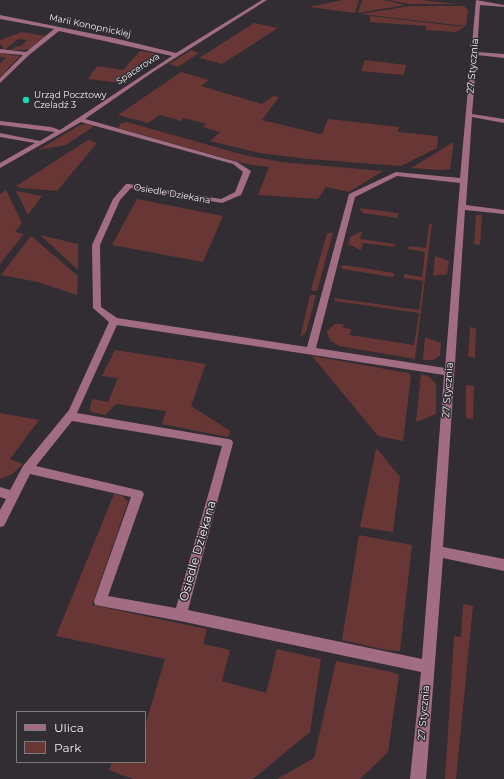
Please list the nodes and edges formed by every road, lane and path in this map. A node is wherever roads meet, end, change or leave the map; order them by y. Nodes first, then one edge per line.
1 (265, 0) edge
2 (478, 2) edge
3 (504, 6) edge
4 (0, 17) edge
5 (58, 28) junction
6 (0, 51) edge
7 (474, 53) junction
8 (27, 54) junction
9 (176, 55) junction
10 (504, 56) edge
11 (0, 81) edge
12 (469, 115) junction
13 (80, 120) junction
14 (504, 121) edge
15 (0, 123) edge
16 (60, 132) junction
17 (0, 135) edge
18 (41, 144) junction
19 (0, 166) edge
20 (464, 181) junction
21 (462, 207) junction
22 (504, 212) edge
23 (114, 321) junction
24 (311, 351) junction
25 (449, 372) junction
26 (69, 416) junction
27 (27, 469) junction
28 (0, 492) edge
29 (14, 496) junction
30 (0, 522) edge
31 (437, 552) junction
32 (504, 565) edge
33 (180, 615) junction
34 (428, 668) junction
35 (418, 779) edge

1 - 9 street, Spacerowa
2 - 3 street
2 - 7 street, 27 Stycznia
4 - 5 street, Marii Konopnickiej
5 - 8 street
5 - 9 street, Marii Konopnickiej
6 - 8 street
7 - 10 street
7 - 12 street, 27 Stycznia
8 - 11 street
9 - 13 street, Spacerowa
12 - 14 street
12 - 20 street, 27 Stycznia
13 - 16 street, Spacerowa
13 - 23 street, Osiedle Dziekana
15 - 16 street
16 - 18 street, Spacerowa
17 - 18 street
18 - 19 street, Spacerowa
20 - 21 street, 27 Stycznia
20 - 24 street
21 - 22 street
21 - 25 street, 27 Stycznia
23 - 24 street, Osiedle Dziekana
23 - 26 street
24 - 25 street, Osiedle Dziekana
25 - 31 street, 27 Stycznia
26 - 27 street
26 - 33 street, Osiedle Dziekana
27 - 29 street
27 - 33 street
28 - 29 street
29 - 30 street
31 - 32 street
31 - 34 street, 27 Stycznia
33 - 34 street, Osiedle Dziekana
34 - 35 street, 27 Stycznia

